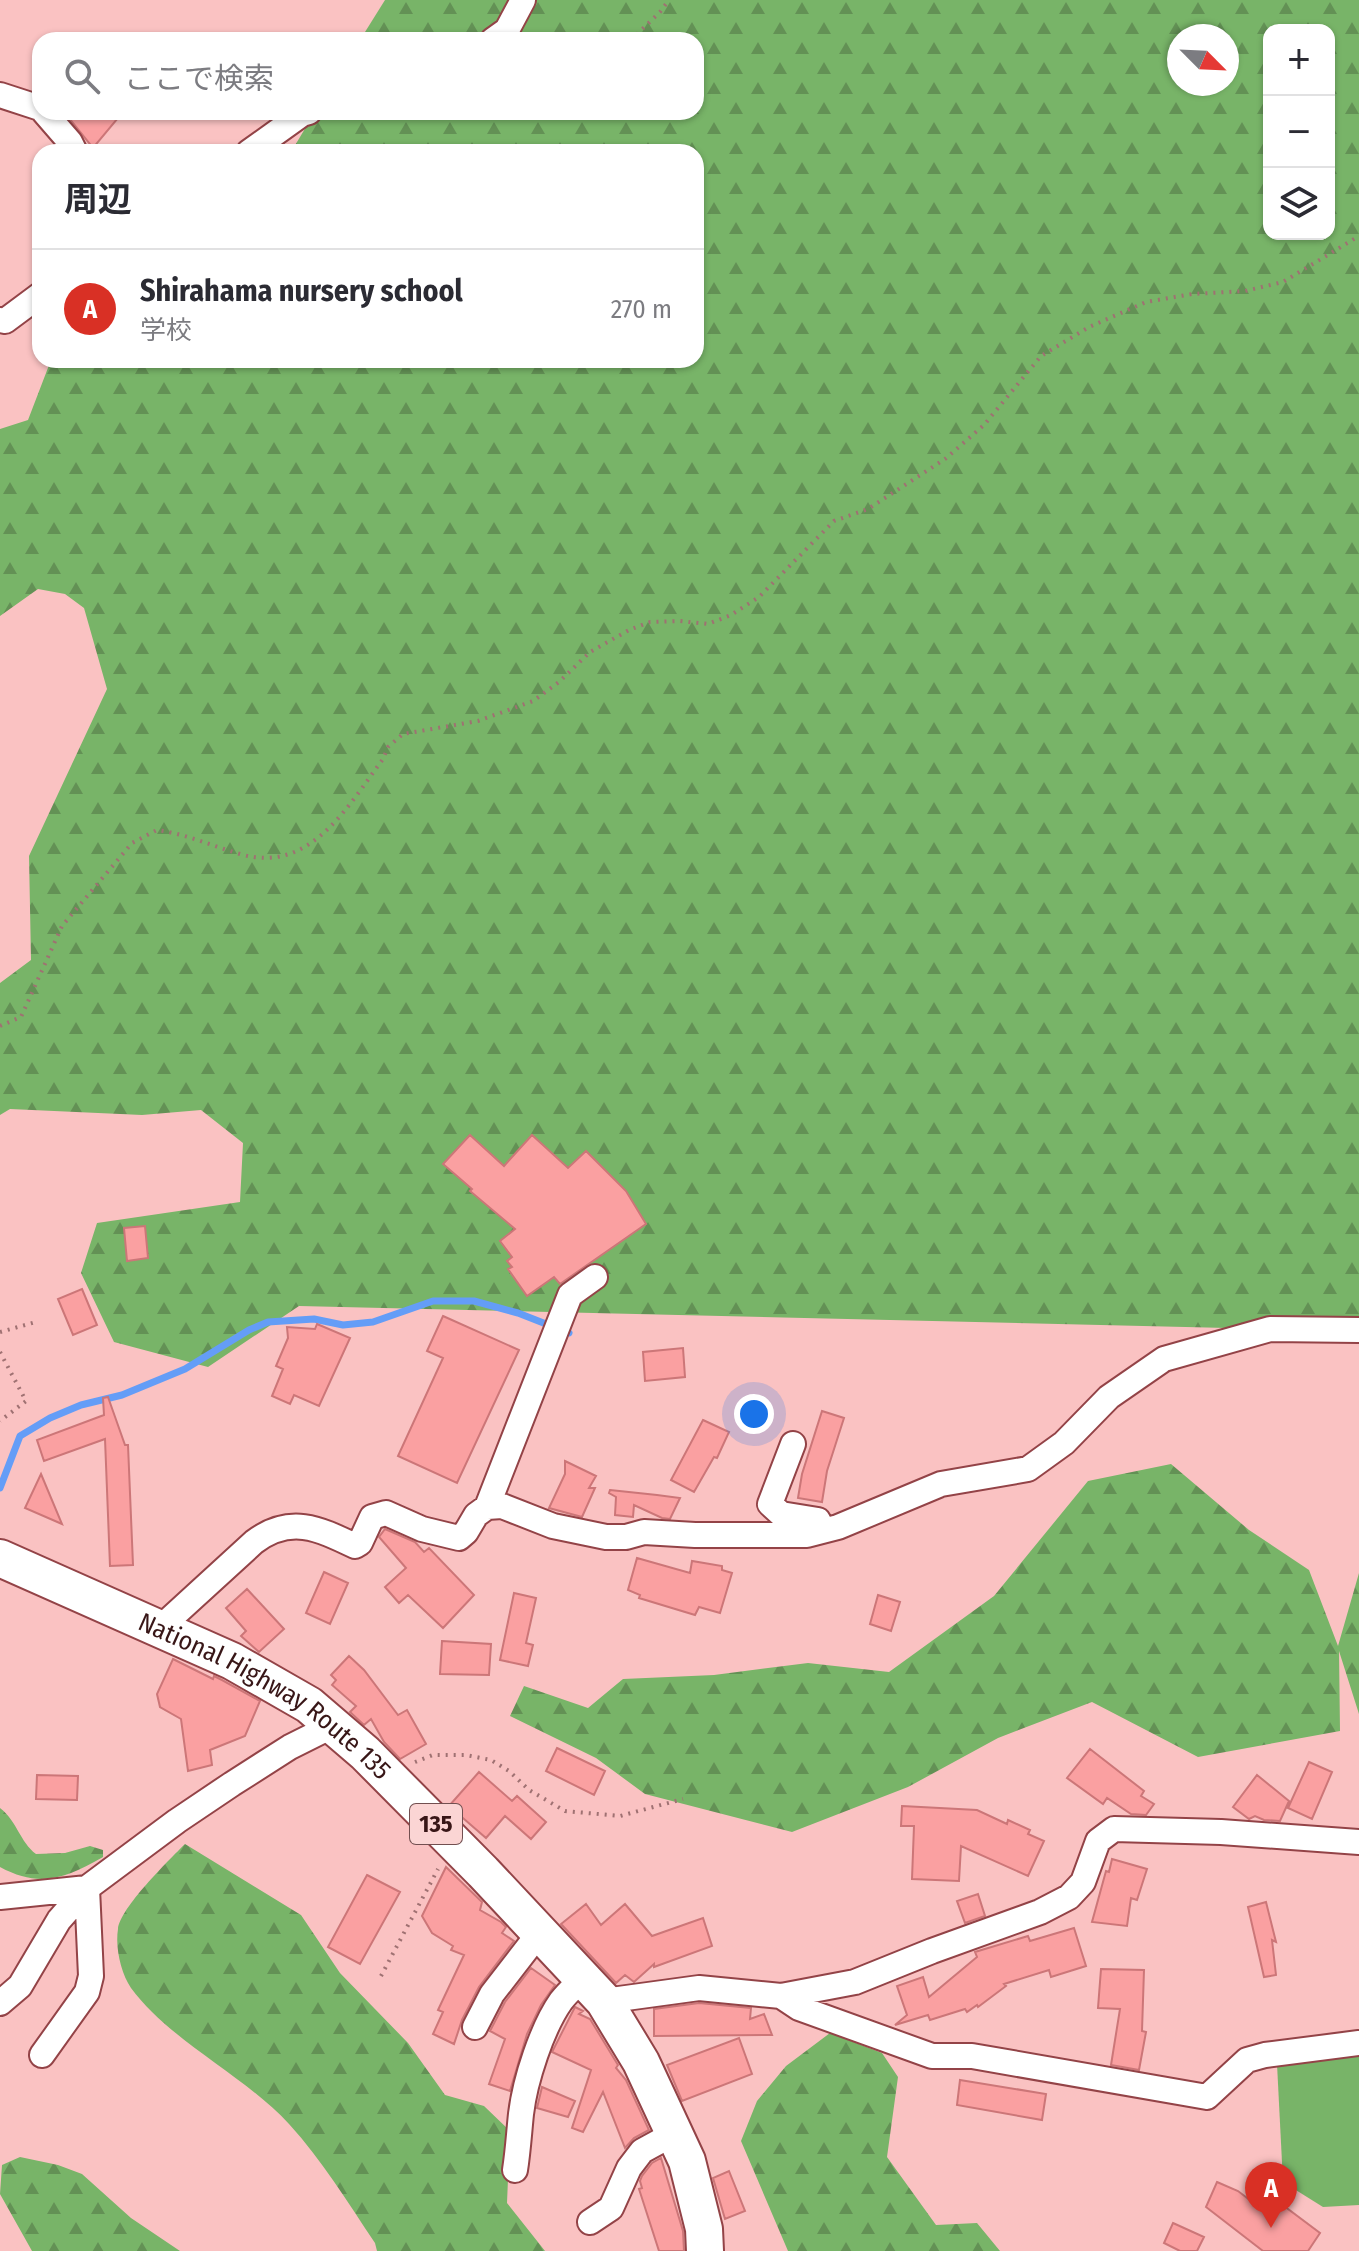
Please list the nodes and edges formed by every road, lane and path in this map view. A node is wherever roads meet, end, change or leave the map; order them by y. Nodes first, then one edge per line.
1 (523, 0) edge
2 (669, 0) edge
3 (504, 32) edge
4 (639, 32) edge
5 (0, 95) edge
6 (32, 105) edge
7 (51, 120) edge
8 (294, 120) edge
9 (71, 144) edge
10 (260, 144) edge
11 (1359, 236) edge
12 (32, 301) edge
13 (0, 320) edge
14 (0, 1026) edge
15 (595, 1277) dead end
16 (36, 1322) dead end
17 (1359, 1330) edge
18 (0, 1332) edge
19 (0, 1352) edge
20 (0, 1421) edge
21 (793, 1444) dead end
22 (487, 1507) junction
23 (823, 1531) junction
24 (0, 1558) edge
25 (160, 1628) junction
26 (334, 1725) junction
27 (390, 1779) junction
28 (683, 1799) dead end
29 (453, 1842) junction
30 (1359, 1842) edge
31 (87, 1888) junction
32 (10, 1897) edge
33 (540, 1932) junction
34 (47, 1937) junction
35 (381, 1976) dead end
36 (594, 1989) junction
37 (781, 1996) junction
38 (0, 2003) edge
39 (475, 2027) dead end
40 (1359, 2043) edge
41 (42, 2055) dead end
42 (675, 2133) junction
43 (515, 2170) dead end
44 (590, 2222) dead end
45 (705, 2251) edge

1 - 3 street
2 - 4 path
5 - 6 street
7 - 9 street
8 - 10 street
11 - 14 path
12 - 13 street
15 - 22 street
16 - 18 path
17 - 23 street
19 - 20 path
21 - 23 street
22 - 23 street
22 - 25 street
24 - 25 highway, National Highway Route 135 / 135
25 - 26 highway, National Highway Route 135 / 135
26 - 27 highway, National Highway Route 135 / 135
26 - 31 street
27 - 28 path
27 - 29 highway, National Highway Route 135 / 135
29 - 33 highway, National Highway Route 135 / 135
29 - 35 path
30 - 37 street
31 - 32 street
31 - 34 street
31 - 41 street
32 - 34 street
33 - 36 highway, National Highway Route 135 / 135
33 - 39 street
34 - 38 street
36 - 37 street
36 - 42 highway, National Highway Route 135 / 135
36 - 43 street
37 - 40 street
42 - 44 street
42 - 45 highway, National Highway Route 135 / 135

